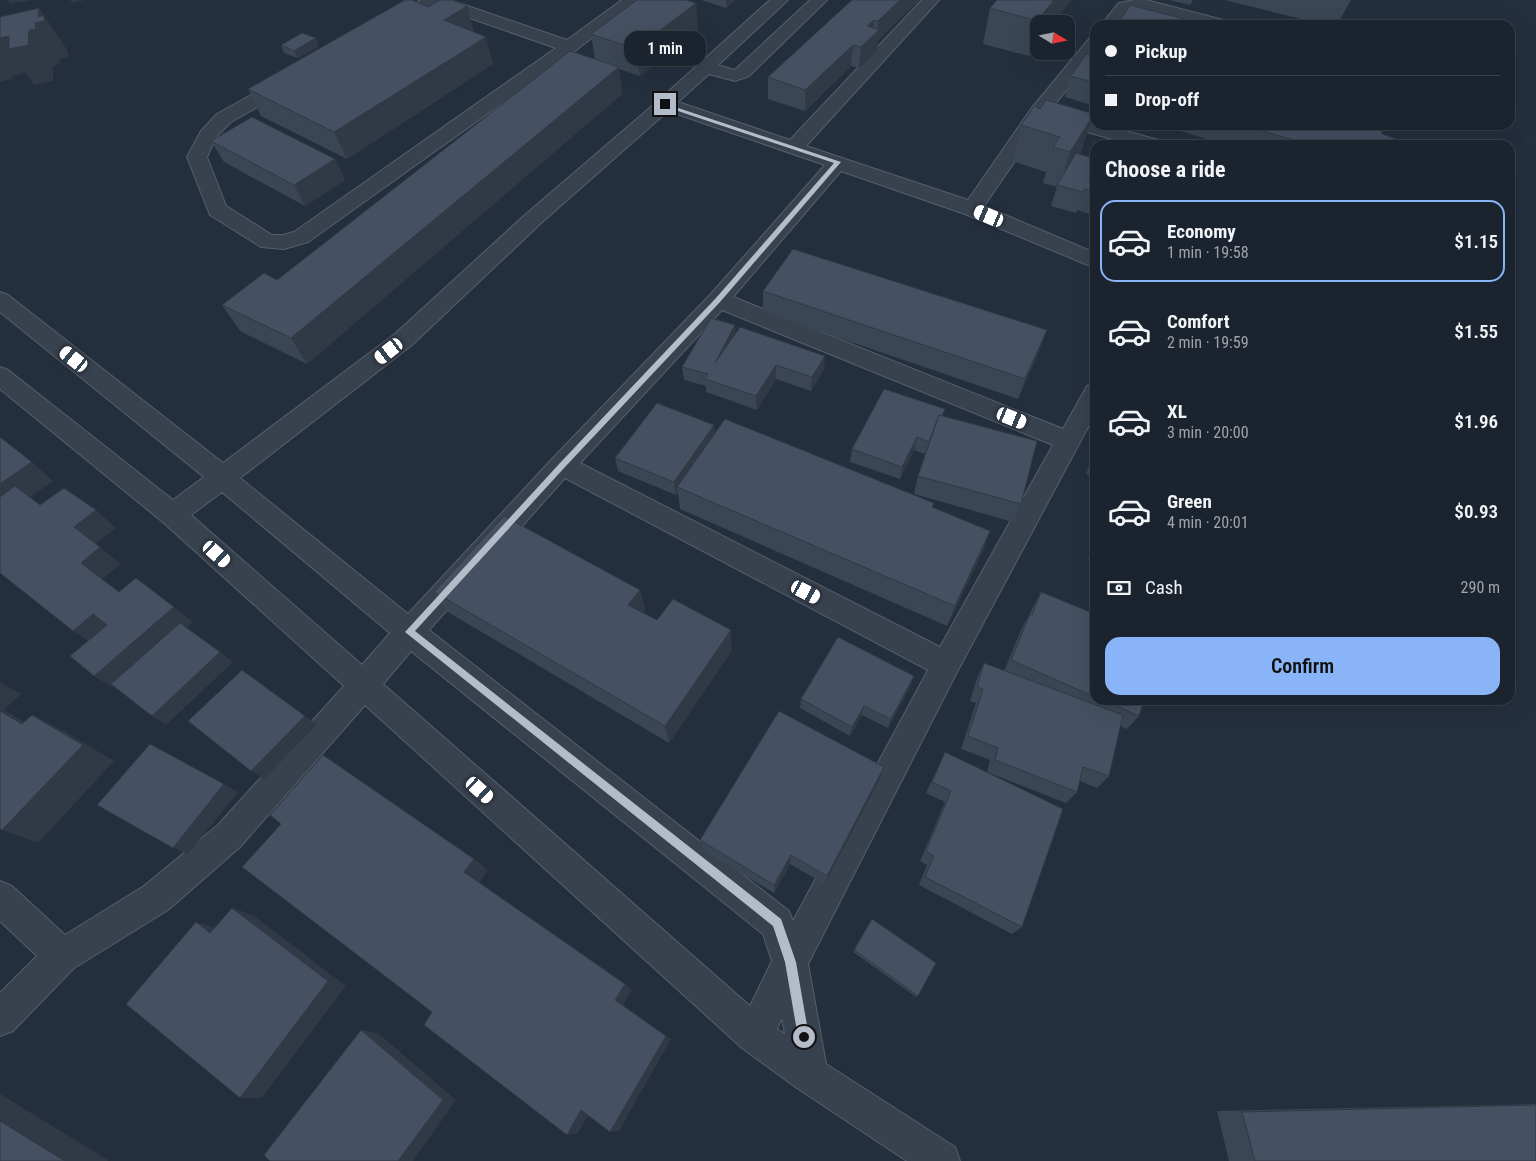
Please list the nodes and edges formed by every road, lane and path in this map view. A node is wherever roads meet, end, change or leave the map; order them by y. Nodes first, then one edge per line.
1 (433, 0) edge
2 (632, 0) edge
3 (780, 0) edge
4 (820, 0) edge
5 (931, 0) edge
6 (1113, 20) edge
7 (1202, 20) edge
8 (374, 33) edge
9 (569, 48) junction
10 (1090, 49) edge
11 (706, 67) junction
12 (299, 76) edge
13 (665, 104) junction
14 (1038, 113) junction
15 (1090, 127) edge
16 (1100, 130) edge
17 (1137, 140) edge
18 (794, 148) junction
19 (838, 162) junction
20 (972, 209) junction
21 (1090, 259) edge
22 (0, 300) edge
23 (718, 300) junction
24 (0, 376) edge
25 (1090, 401) edge
26 (1068, 441) junction
27 (562, 465) junction
28 (222, 477) junction
29 (172, 515) junction
30 (409, 632) junction
31 (946, 666) junction
32 (363, 686) junction
33 (0, 898) edge
34 (62, 956) junction
35 (790, 962) junction
36 (0, 1018) edge
37 (756, 1035) junction
38 (810, 1075) junction
39 (941, 1161) edge

1 - 8 street
1 - 9 street
2 - 9 street
3 - 11 street
4 - 11 street
5 - 18 street
6 - 7 street
9 - 12 street
10 - 14 street
11 - 13 street
13 - 18 street
13 - 28 street
14 - 15 street
14 - 20 street
16 - 17 street
18 - 19 street
19 - 20 street
19 - 23 street
20 - 21 street
22 - 28 street
23 - 26 street
23 - 27 street
24 - 29 street
25 - 26 street
26 - 31 street
27 - 30 street
27 - 31 street
28 - 29 street
28 - 30 street
29 - 32 street
30 - 32 street
30 - 35 street
31 - 35 street
32 - 34 street
32 - 37 street
33 - 34 street
34 - 36 street
35 - 37 street
35 - 38 street
37 - 38 street
38 - 39 street

